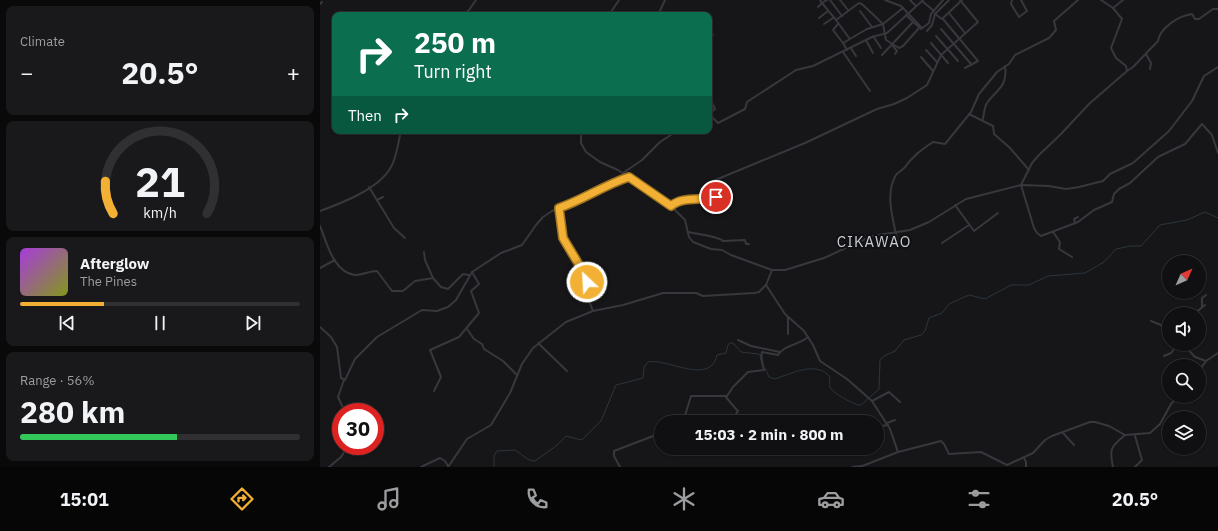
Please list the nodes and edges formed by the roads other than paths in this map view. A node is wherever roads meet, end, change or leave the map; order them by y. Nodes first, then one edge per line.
1 (476, 0) edge
2 (619, 0) edge
3 (665, 0) edge
4 (820, 0) edge
5 (829, 0) edge
6 (840, 0) edge
7 (885, 0) edge
8 (910, 0) edge
9 (922, 0) edge
10 (944, 0) edge
11 (949, 0) edge
12 (961, 0) edge
13 (1012, 0) edge
14 (1021, 0) edge
15 (1078, 0) edge
16 (1101, 0) edge
17 (1123, 0) edge
18 (938, 1) dead end
19 (822, 3) junction
20 (940, 4) junction
21 (818, 7) dead end
22 (916, 7) junction
23 (903, 8) junction
24 (1113, 8) junction
25 (1218, 9) edge
26 (848, 10) junction
27 (828, 11) junction
28 (860, 11) dead end
29 (466, 12) edge
30 (611, 12) edge
31 (659, 12) edge
32 (934, 12) junction
33 (949, 13) dead end
34 (907, 14) junction
35 (935, 14) junction
36 (1017, 15) junction
37 (842, 16) junction
38 (1014, 16) dead end
39 (819, 18) dead end
40 (833, 18) junction
41 (943, 19) dead end
42 (836, 20) junction
43 (913, 22) junction
44 (824, 24) dead end
45 (838, 24) junction
46 (883, 24) junction
47 (872, 27) junction
48 (921, 28) junction
49 (941, 29) dead end
50 (927, 31) dead end
51 (965, 32) junction
52 (885, 33) junction
53 (873, 36) junction
54 (936, 36) dead end
55 (849, 38) junction
56 (959, 38) junction
57 (866, 40) junction
58 (843, 43) junction
59 (931, 43) dead end
60 (953, 43) junction
61 (892, 45) junction
62 (851, 48) junction
63 (881, 48) dead end
64 (947, 49) junction
65 (848, 50) junction
66 (926, 50) dead end
67 (842, 52) junction
68 (873, 53) dead end
69 (895, 54) dead end
70 (1146, 54) junction
71 (882, 55) dead end
72 (941, 55) junction
73 (856, 56) dead end
74 (921, 57) dead end
75 (958, 61) dead end
76 (937, 63) junction
77 (948, 63) dead end
78 (971, 64) junction
79 (1005, 66) junction
80 (1218, 67) edge
81 (965, 68) dead end
82 (1150, 69) dead end
83 (933, 71) junction
84 (1126, 71) junction
85 (870, 92) dead end
86 (712, 102) edge
87 (712, 112) edge
88 (969, 114) junction
89 (712, 117) edge
90 (983, 119) junction
91 (400, 134) edge
92 (581, 134) edge
93 (672, 134) edge
94 (1218, 153) edge
95 (1029, 170) junction
96 (623, 173) junction
97 (629, 177) junction
98 (1021, 185) junction
99 (369, 187) junction
100 (383, 197) dead end
101 (377, 200) junction
102 (706, 200) junction
103 (955, 205) junction
104 (671, 206) junction
105 (559, 208) junction
106 (320, 211) edge
107 (998, 213) dead end
108 (713, 214) dead end
109 (1078, 218) dead end
110 (1075, 223) junction
111 (969, 225) junction
112 (320, 226) edge
113 (688, 232) junction
114 (1052, 232) junction
115 (896, 233) junction
116 (405, 238) dead end
117 (898, 243) dead end
118 (942, 243) dead end
119 (749, 244) dead end
120 (424, 252) dead end
121 (1072, 257) dead end
122 (335, 260) junction
123 (320, 268) edge
124 (772, 270) junction
125 (470, 274) junction
126 (433, 278) junction
127 (766, 285) junction
128 (593, 311) junction
129 (788, 317) junction
130 (1151, 321) dead end
131 (1162, 326) edge
132 (320, 327) edge
133 (467, 329) junction
134 (788, 334) dead end
135 (808, 338) junction
136 (738, 340) dead end
137 (538, 343) junction
138 (1172, 351) edge
139 (1189, 351) edge
140 (780, 352) junction
141 (1218, 353) edge
142 (1164, 356) dead end
143 (1199, 359) edge
144 (1206, 362) edge
145 (567, 372) dead end
146 (517, 375) junction
147 (344, 380) junction
148 (434, 391) dead end
149 (725, 396) junction
150 (872, 401) junction
151 (900, 402) dead end
152 (341, 403) edge
153 (1172, 403) edge
154 (685, 415) edge
155 (737, 415) edge
156 (895, 420) dead end
157 (887, 424) junction
158 (884, 425) edge
159 (1063, 433) junction
160 (1125, 435) junction
161 (654, 436) edge
162 (1135, 436) junction
163 (1074, 445) dead end
164 (898, 452) junction
165 (342, 455) edge
166 (1024, 458) junction
167 (864, 466) junction
168 (329, 467) edge
169 (421, 467) edge
170 (448, 467) edge
171 (620, 467) edge
172 (852, 467) edge
173 (860, 467) edge
174 (1026, 467) edge
175 (1113, 467) edge
176 (1134, 467) edge

1 - 29 street
2 - 30 street
3 - 31 street
4 - 19 street
5 - 19 street
5 - 37 street
6 - 26 street
7 - 23 street
8 - 22 street
9 - 22 street
9 - 32 street
10 - 20 street
11 - 35 street
12 - 35 street
12 - 51 street
13 - 36 street
14 - 36 street
15 - 79 street
16 - 24 street
17 - 24 street
18 - 20 street
19 - 21 street
19 - 27 street
20 - 32 street
22 - 34 street
23 - 34 street
23 - 46 street
24 - 84 street
25 - 70 street
26 - 37 street
26 - 46 street
27 - 39 street
27 - 40 street
28 - 47 street
32 - 48 street
33 - 51 street
34 - 43 street
34 - 48 street
34 - 52 street
35 - 50 street
36 - 38 street
37 - 42 street
40 - 42 street
40 - 44 street
41 - 56 street
42 - 45 street
43 - 48 street
43 - 61 street
45 - 55 street
45 - 58 street
46 - 47 street
46 - 52 street
47 - 55 street
48 - 61 street
49 - 60 street
51 - 56 street
52 - 53 street
52 - 61 street
53 - 57 street
53 - 63 street
54 - 64 street
55 - 58 street
56 - 60 street
56 - 78 street
57 - 62 street
57 - 68 street
58 - 65 street
59 - 72 street
60 - 64 street
60 - 78 street
61 - 69 street
61 - 71 street
62 - 65 street
62 - 73 street
64 - 72 street
64 - 75 street
65 - 67 street
66 - 76 street
67 - 85 street
67 - 89 street
70 - 82 street
70 - 84 street
72 - 76 street
72 - 77 street
74 - 83 street
76 - 83 street
78 - 81 street
79 - 88 street
79 - 90 street
80 - 98 street
83 - 102 street
84 - 95 street
86 - 87 street
88 - 90 street
88 - 115 street
90 - 95 street
91 - 99 street
92 - 96 street
93 - 96 street
94 - 110 street
95 - 98 street
96 - 97 street
97 - 104 street
97 - 105 street
98 - 103 street
98 - 114 street
99 - 101 street
99 - 106 street
100 - 101 street
101 - 116 street
102 - 104 street
102 - 108 street
103 - 111 street
103 - 115 street
104 - 113 street
105 - 125 street
105 - 128 street
107 - 111 street
109 - 110 street
110 - 114 street
111 - 118 street
112 - 122 street
113 - 119 street
113 - 124 street
114 - 121 street
115 - 117 street
115 - 124 street
120 - 126 street
122 - 123 street
122 - 126 street
124 - 127 street
125 - 126 street
125 - 133 street
125 - 147 street
127 - 128 street
127 - 129 street
128 - 137 street
129 - 134 street
129 - 135 street
130 - 131 street
132 - 147 street
133 - 146 street
133 - 148 street
135 - 140 street
135 - 150 street
136 - 140 street
137 - 145 street
137 - 146 street
138 - 142 street
139 - 143 street
140 - 149 street
141 - 144 street
146 - 170 street
147 - 152 street
149 - 154 street
149 - 155 street
150 - 151 street
150 - 157 street
153 - 162 street
156 - 157 street
157 - 158 street
157 - 164 street
159 - 160 street
159 - 163 street
159 - 166 street
160 - 162 street
160 - 175 street
161 - 171 street
162 - 176 street
164 - 166 street
164 - 167 street
165 - 168 street
166 - 174 street
167 - 172 street
167 - 173 street
169 - 170 street

